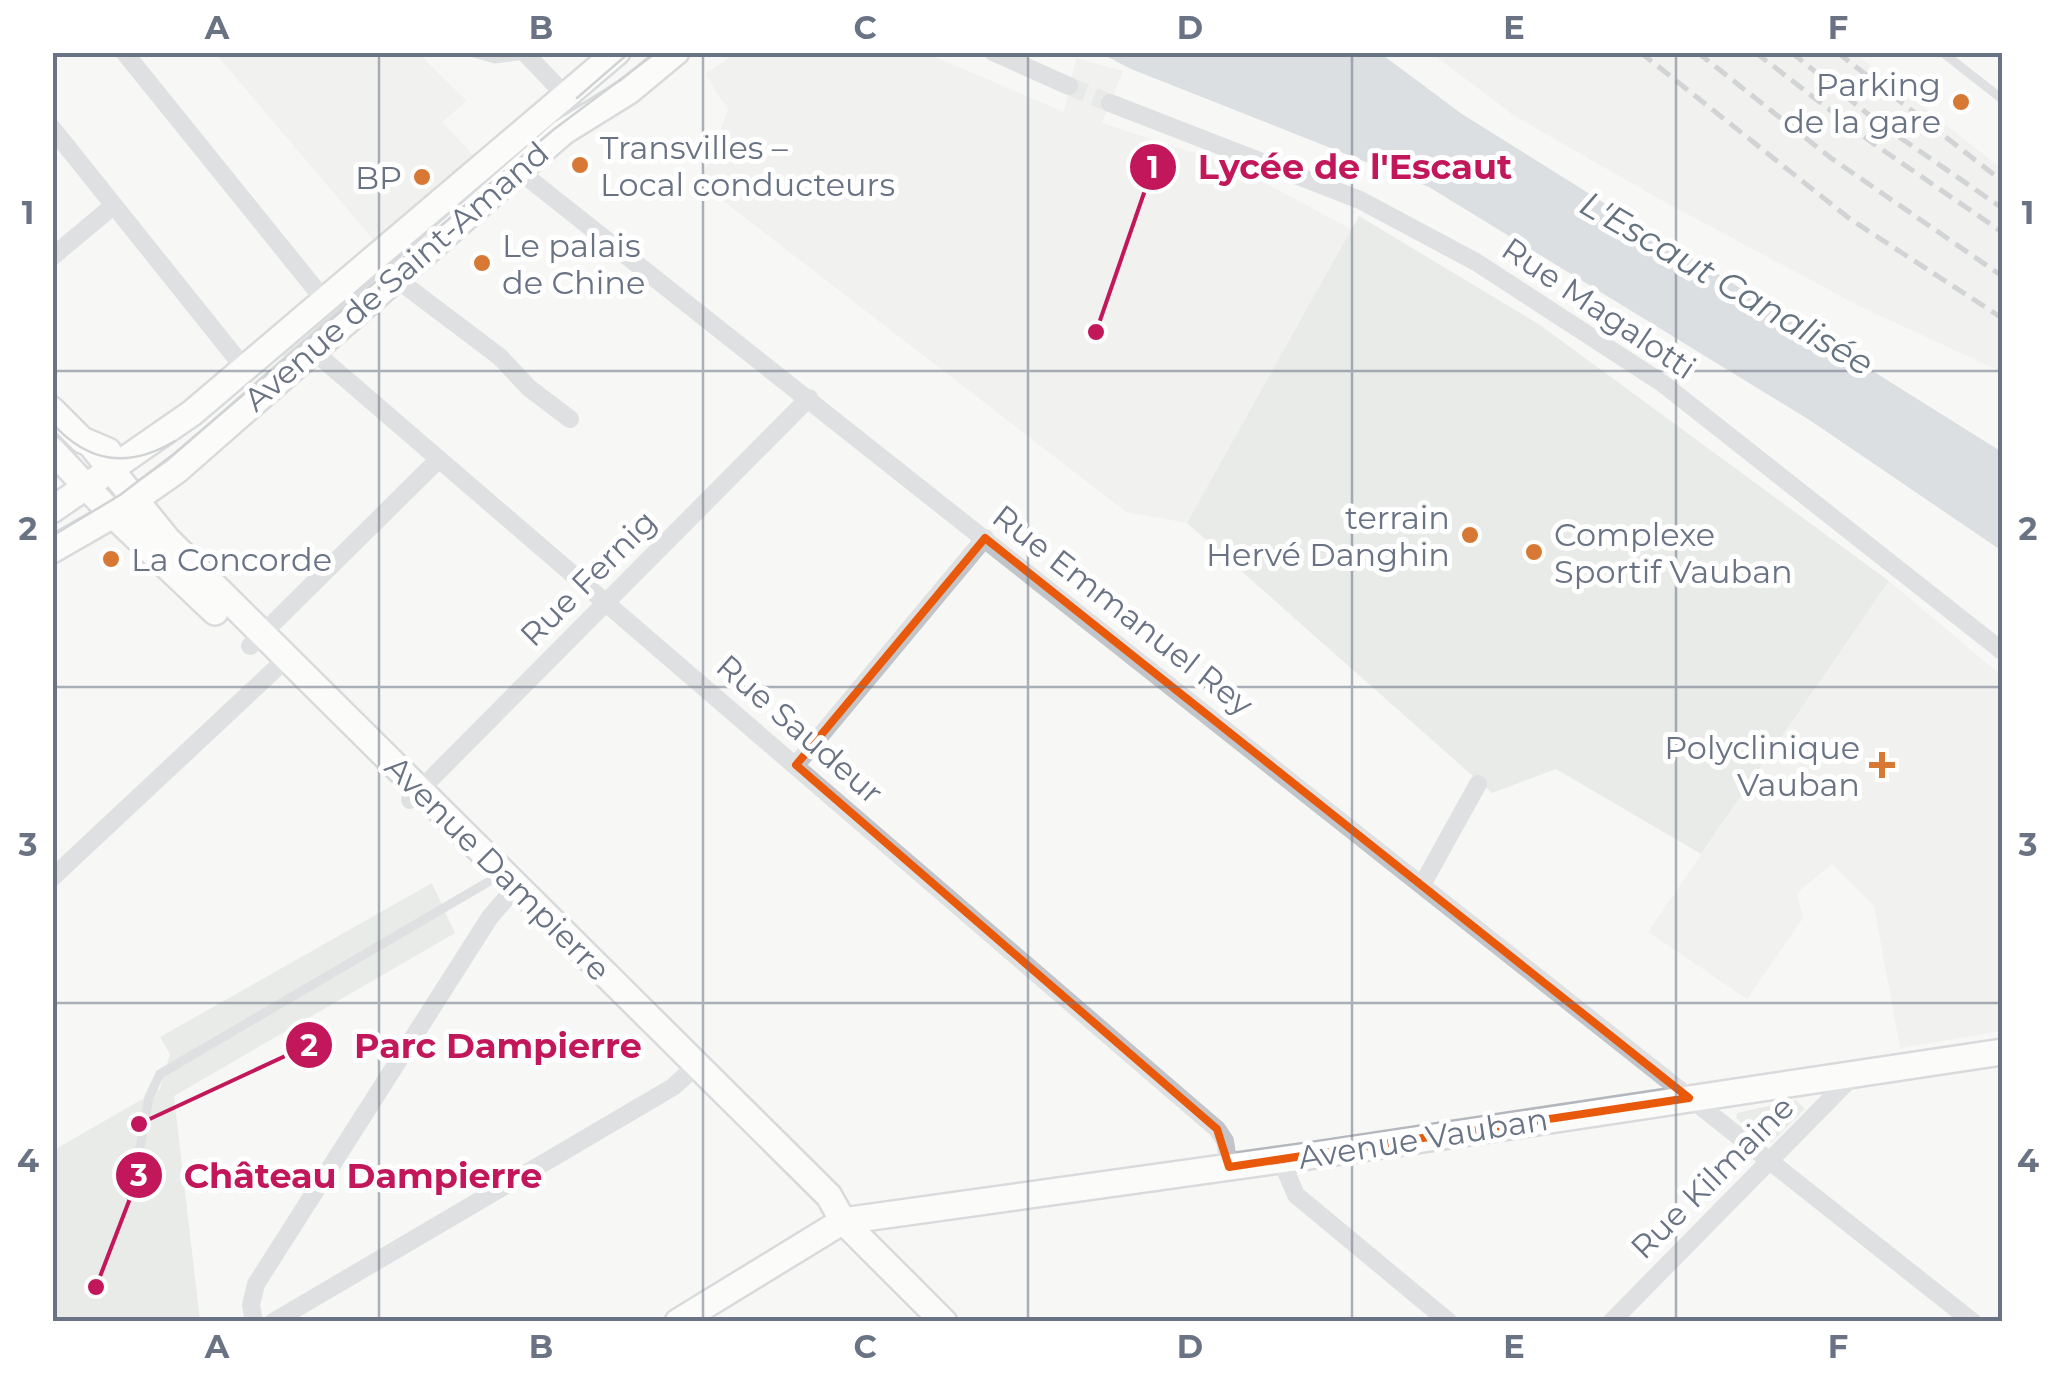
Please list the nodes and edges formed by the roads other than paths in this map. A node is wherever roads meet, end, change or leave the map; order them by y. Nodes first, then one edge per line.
1 (124, 52) edge
2 (470, 52) edge
3 (617, 52) edge
4 (676, 52) edge
5 (993, 52) edge
6 (1942, 52) edge
7 (525, 54) edge
8 (1069, 86) tunnel mouth
9 (566, 96) junction
10 (2002, 99) edge
11 (1110, 104) tunnel mouth
12 (52, 128) edge
13 (518, 170) junction
14 (113, 206) junction
15 (52, 256) edge
16 (394, 277) junction
17 (326, 301) junction
18 (310, 349) junction
19 (245, 370) junction
20 (809, 398) junction
21 (52, 410) edge
22 (570, 419) dead end
23 (147, 445) junction
24 (92, 446) junction
25 (57, 455) edge
26 (438, 458) junction
27 (98, 480) junction
28 (124, 508) junction
29 (52, 510) edge
30 (985, 538) junction
31 (52, 550) edge
32 (606, 602) junction
33 (256, 640) junction
34 (2002, 651) edge
35 (280, 664) junction
36 (796, 765) junction
37 (1478, 784) dead end
38 (415, 795) junction
39 (52, 878) edge
40 (505, 884) junction
41 (1422, 885) junction
42 (2002, 1052) edge
43 (692, 1069) junction
44 (1855, 1074) junction
45 (1689, 1098) junction
46 (1281, 1160) junction
47 (1770, 1162) junction
48 (1229, 1167) junction
49 (131, 1198) dead end
50 (843, 1221) junction
51 (254, 1322) edge
52 (273, 1322) edge
53 (678, 1322) edge
54 (944, 1322) edge
55 (1449, 1322) edge
56 (1611, 1322) edge
57 (1972, 1322) edge

1 - 17 street
2 - 7 lane
3 - 9 main road, Avenue de Saint-Amand
4 - 13 main road, Avenue de Saint-Amand
5 - 8 street
6 - 10 lane
7 - 9 street
9 - 17 main road, Avenue de Saint-Amand
11 - 34 street, Rue Magalotti
12 - 14 street
13 - 16 main road, Avenue de Saint-Amand
13 - 20 street, Rue Emmanuel Rey
14 - 15 street
14 - 19 street
16 - 18 main road, Avenue de Saint-Amand
16 - 22 street
17 - 19 main road, Avenue de Saint-Amand
18 - 26 street, Rue Saudeur
18 - 28 main road, Avenue de Saint-Amand
19 - 23 main road, Avenue de Saint-Amand
20 - 30 street, Rue Emmanuel Rey
20 - 32 street, Rue Fernig
21 - 24 main road
23 - 24 main road
23 - 27 main road, Avenue de Saint-Amand
24 - 27 main road
25 - 27 main road
25 - 29 main road
26 - 32 street, Rue Saudeur
26 - 33 street
27 - 28 main road
27 - 29 main road, Avenue de Saint-Amand
28 - 31 main road, Avenue de Saint-Amand
28 - 33 main road
30 - 36 street
30 - 41 street, Rue Emmanuel Rey
32 - 36 street, Rue Saudeur
32 - 38 street, Rue Fernig
33 - 35 main road
35 - 38 main road
35 - 39 street
36 - 48 street, Rue Saudeur
37 - 41 street
38 - 40 main road
40 - 43 main road
40 - 49 lane
40 - 51 street
41 - 45 street, Rue Emmanuel Rey
42 - 44 main road, Avenue Vauban
43 - 50 main road
43 - 52 street
44 - 45 main road, Avenue Vauban
44 - 47 street, Rue Kilmaine
45 - 46 main road, Avenue Vauban
45 - 47 street, Rue Emmanuel Rey
46 - 48 main road, Avenue Vauban
46 - 55 street
47 - 56 street, Rue Kilmaine
47 - 57 street, Rue Emmanuel Rey
48 - 50 main road, Avenue Vauban
50 - 53 main road
50 - 54 main road

